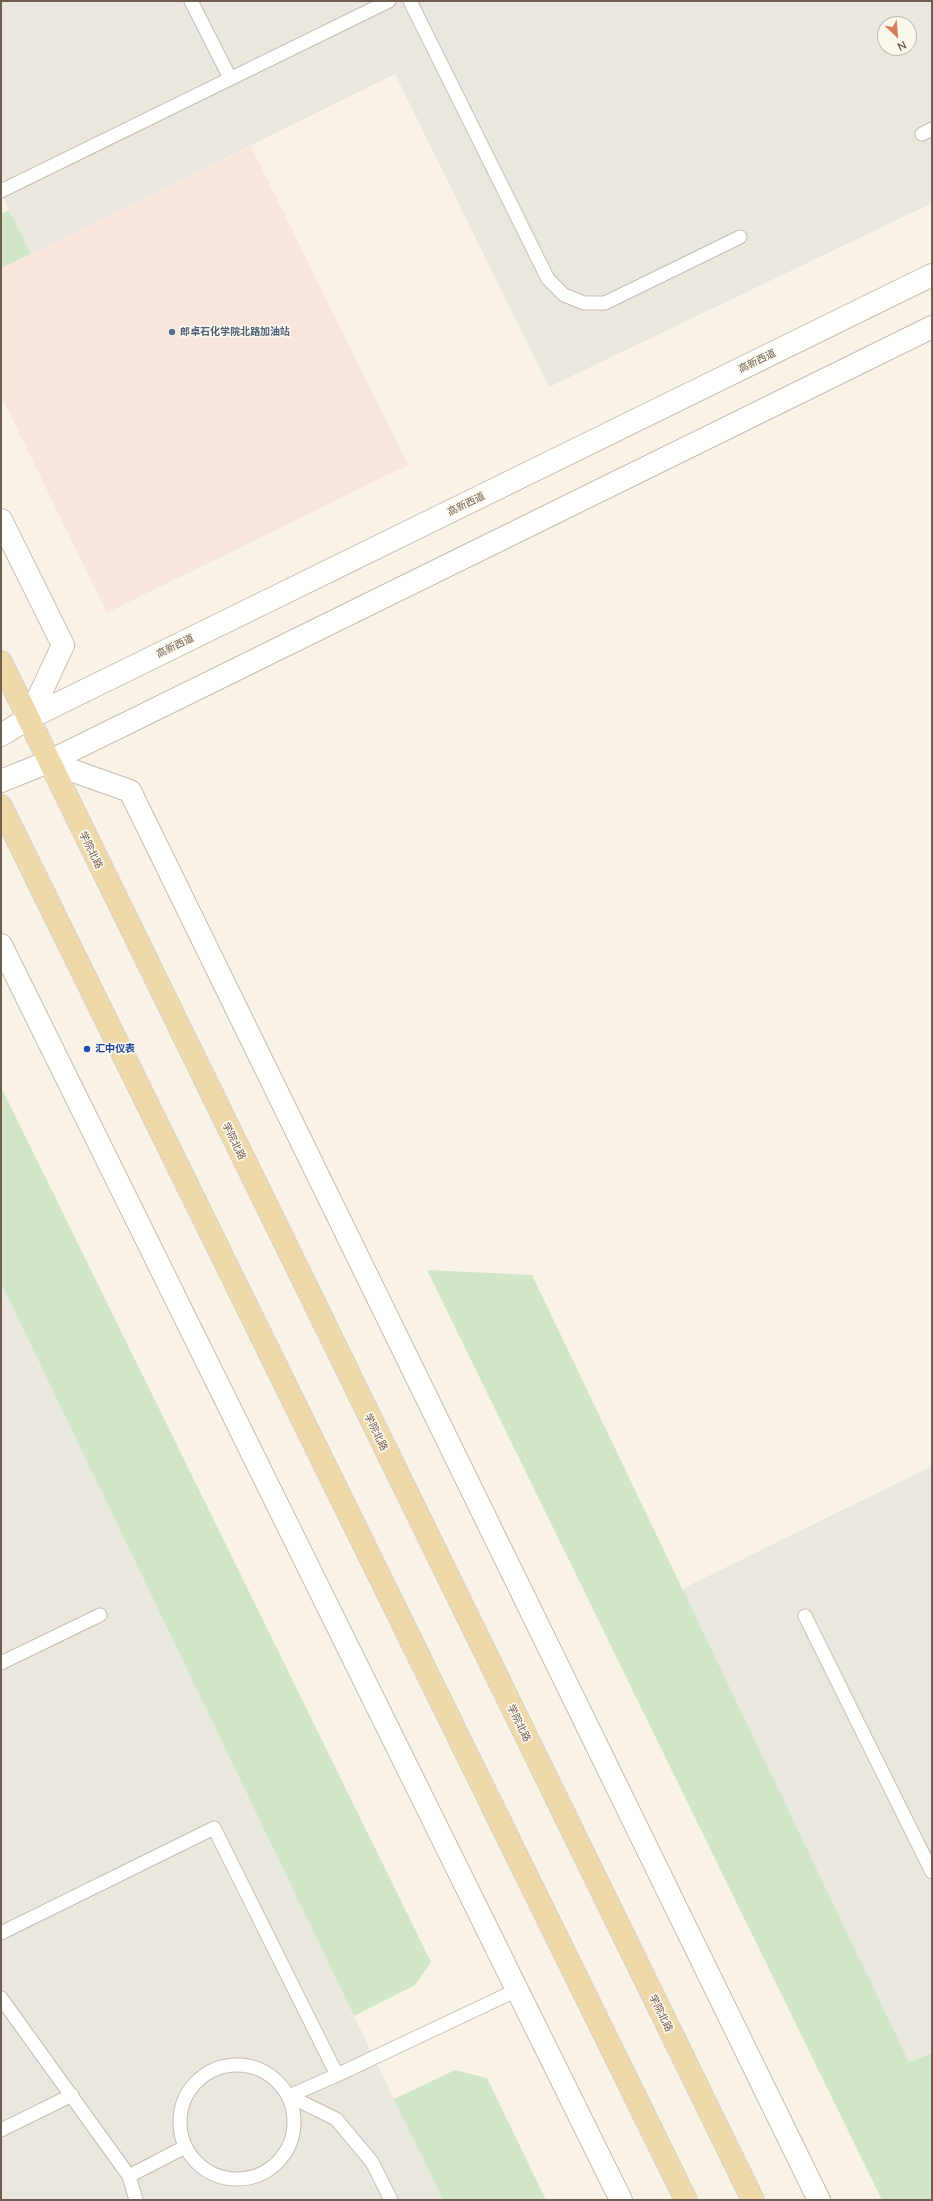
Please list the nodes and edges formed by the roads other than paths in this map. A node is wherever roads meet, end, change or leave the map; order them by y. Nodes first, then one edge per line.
1 (191, 1) edge
2 (388, 1) edge
3 (410, 1) edge
4 (230, 78) junction
5 (1, 191) edge
6 (740, 237) dead end
7 (932, 275) edge
8 (932, 327) edge
9 (1, 520) edge
10 (1, 662) edge
11 (28, 718) junction
12 (1, 735) edge
13 (48, 762) junction
14 (1, 781) edge
15 (1, 806) edge
16 (1, 945) edge
17 (100, 1615) dead end
18 (805, 1616) dead end
19 (1, 1662) edge
20 (932, 1872) edge
21 (1, 1933) edge
22 (517, 1990) junction
23 (1, 1998) edge
24 (337, 2075) junction
25 (72, 2095) junction
26 (289, 2096) junction
27 (1, 2130) edge
28 (185, 2147) junction
29 (129, 2176) junction
30 (136, 2200) edge
31 (391, 2200) edge
32 (621, 2200) edge
33 (686, 2200) edge
34 (752, 2200) edge
35 (819, 2200) edge

1 - 4 lane
2 - 4 lane
3 - 6 lane
4 - 5 lane
7 - 11 street, 高新西道
8 - 13 street
9 - 11 street
10 - 11 main road, 学院北路
11 - 12 street, 高新西道
11 - 13 main road, 学院北路
13 - 14 street
13 - 34 main road, 学院北路
13 - 35 street
15 - 33 main road
16 - 22 street
17 - 19 lane
18 - 20 lane
21 - 24 lane
22 - 24 lane
22 - 32 street
23 - 25 lane
24 - 26 lane
25 - 27 lane
25 - 29 lane
26 - 28 lane
26 - 28 lane
26 - 31 lane
28 - 29 lane
29 - 30 lane

